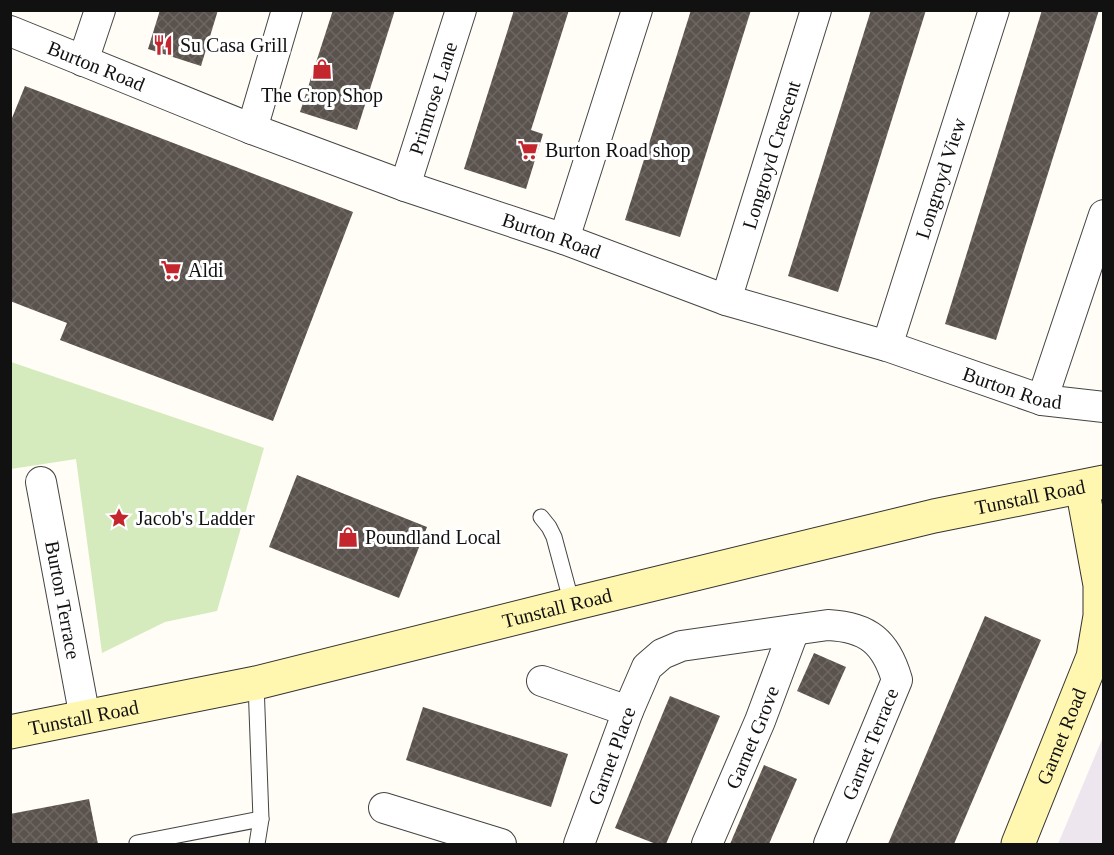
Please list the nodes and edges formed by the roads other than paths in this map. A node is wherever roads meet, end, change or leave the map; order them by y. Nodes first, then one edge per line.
1 (100, 10) edge
2 (287, 10) edge
3 (461, 10) edge
4 (637, 10) edge
5 (816, 10) edge
6 (994, 10) edge
7 (10, 31) edge
8 (83, 61) junction
9 (252, 129) junction
10 (405, 186) junction
11 (1104, 215) edge
12 (564, 239) junction
13 (726, 300) junction
14 (887, 346) junction
15 (1042, 400) junction
16 (1104, 407) edge
17 (41, 482) dead end
18 (1093, 484) edge
19 (541, 517) dead end
20 (572, 604) junction
21 (794, 630) junction
22 (542, 681) dead end
23 (256, 683) junction
24 (628, 711) junction
25 (85, 718) junction
26 (10, 732) edge
27 (384, 808) dead end
28 (261, 819) junction
29 (137, 843) edge
30 (257, 844) edge
31 (501, 844) edge
32 (579, 844) edge
33 (707, 844) edge
34 (829, 844) edge
35 (1018, 844) edge

1 - 8 street
2 - 9 street
3 - 10 street, Primrose Lane
4 - 12 street
5 - 13 street, Longroyd Crescent
6 - 14 street, Longroyd View
7 - 8 street, Burton Road
8 - 9 street, Burton Road
9 - 10 street, Burton Road
10 - 12 street, Burton Road
11 - 15 street
12 - 13 street, Burton Road
13 - 14 street, Burton Road
14 - 15 street, Burton Road
15 - 16 street, Burton Road
17 - 25 street, Burton Terrace
18 - 20 street, Tunstall Road
18 - 35 street, Garnet Road
19 - 20 lane
20 - 23 street, Tunstall Road
21 - 24 street, Garnet Place
21 - 33 street, Garnet Grove
21 - 34 street, Garnet Terrace
22 - 24 street
23 - 25 street, Tunstall Road
23 - 28 lane
24 - 32 street, Garnet Place
25 - 26 street, Tunstall Road
27 - 31 street
28 - 29 lane
28 - 30 lane

